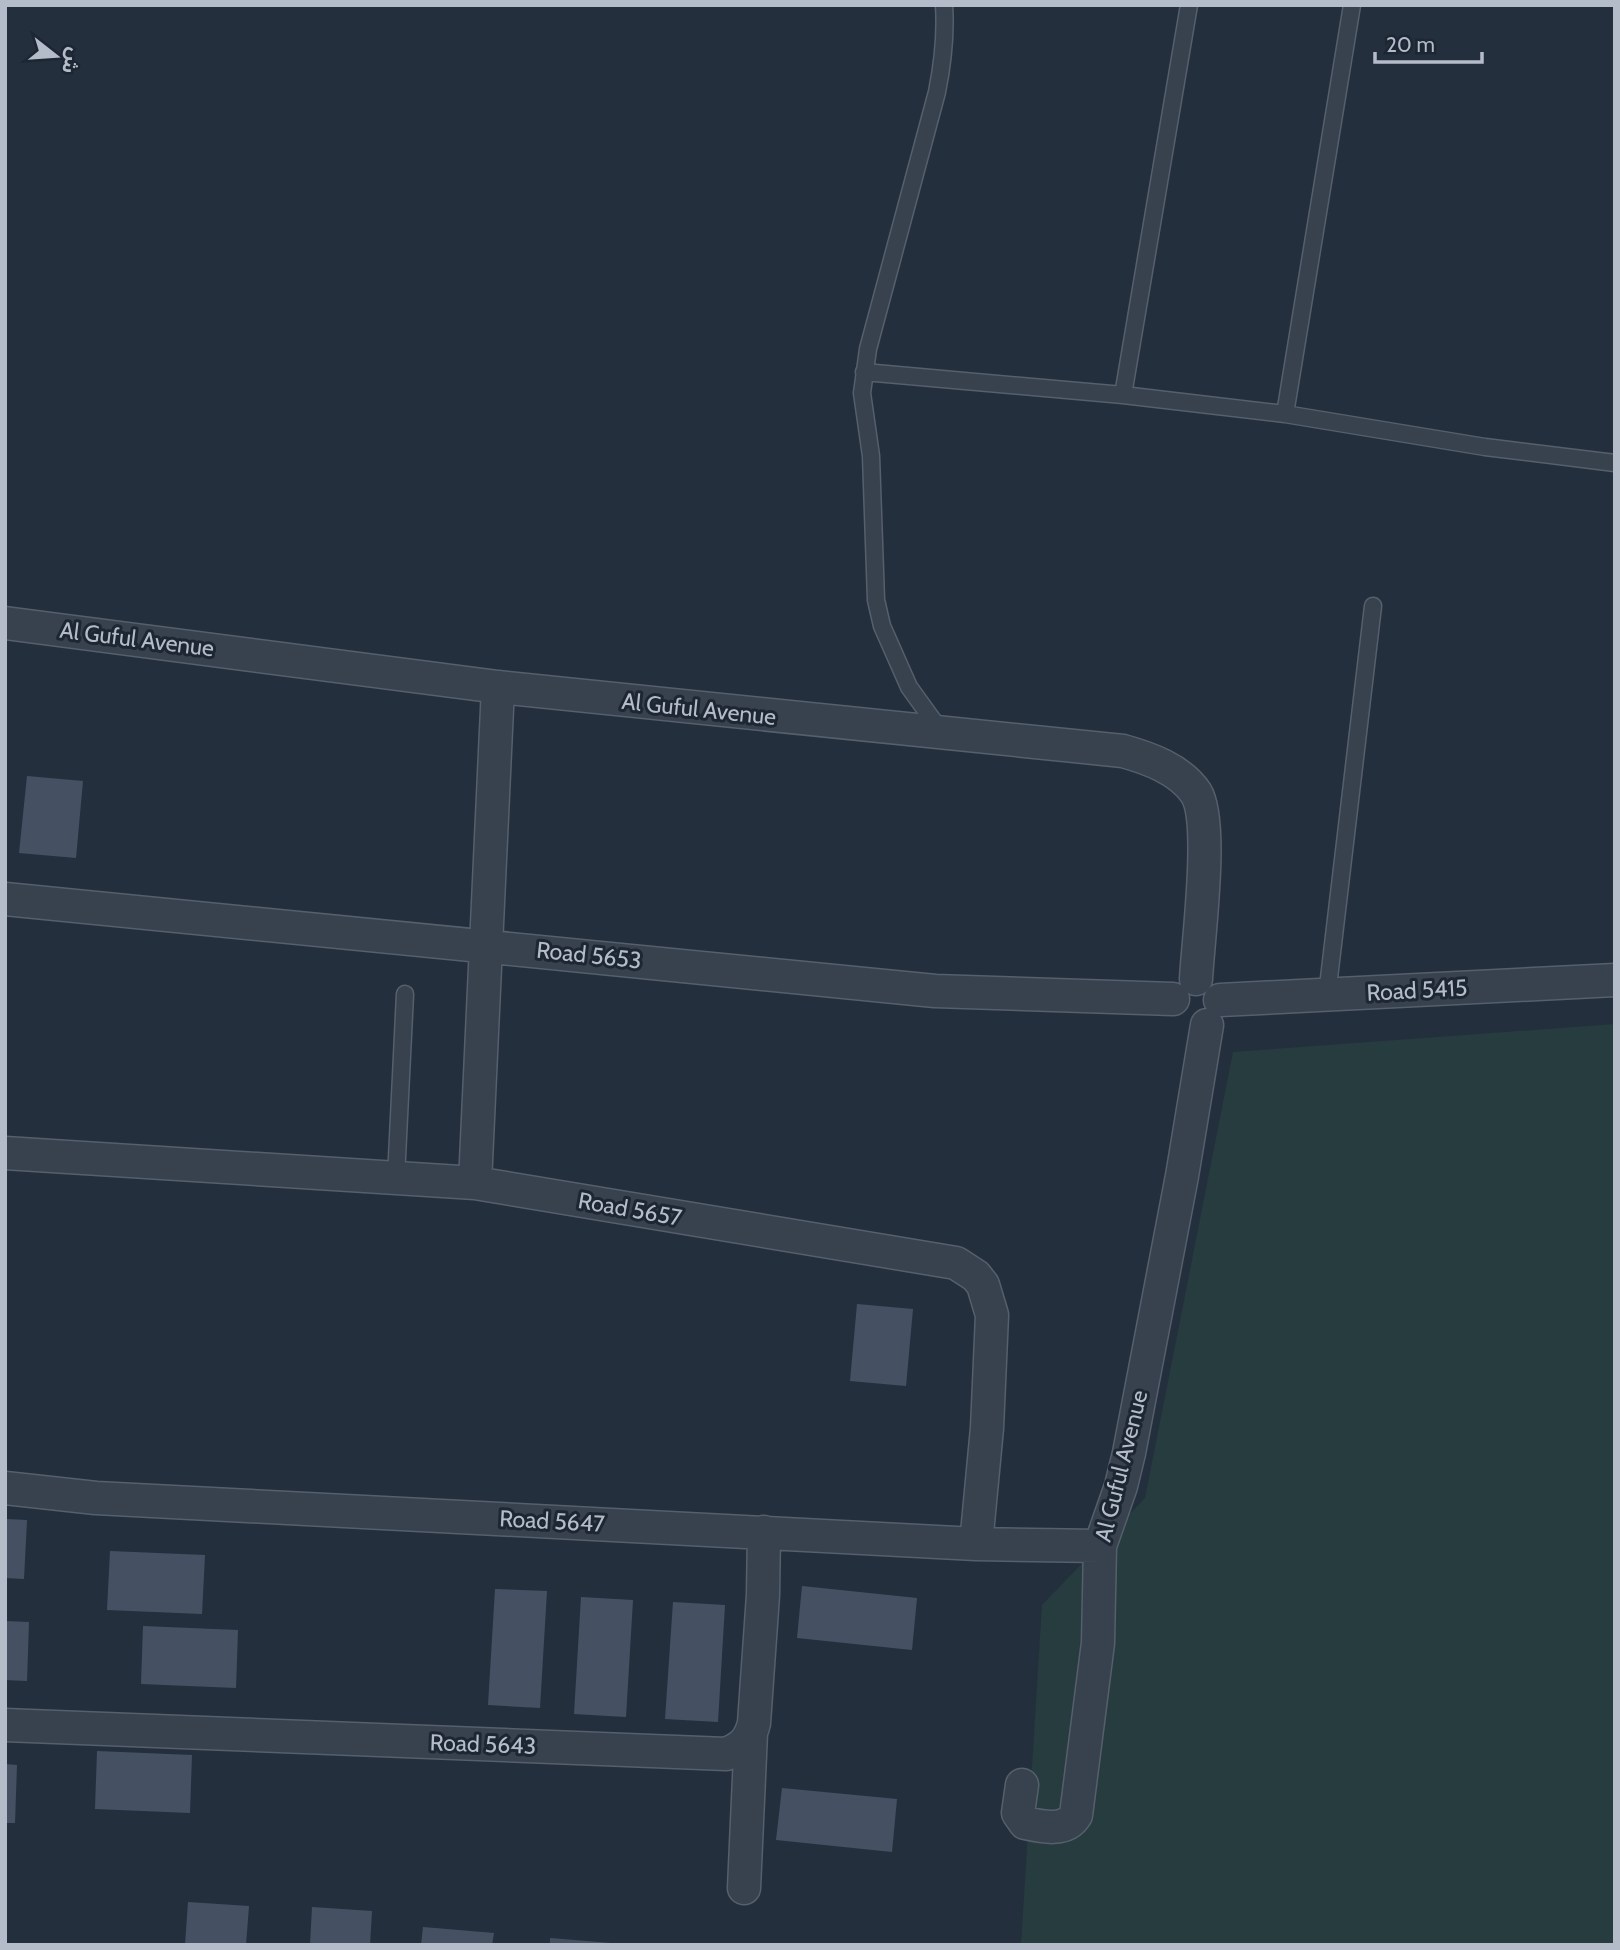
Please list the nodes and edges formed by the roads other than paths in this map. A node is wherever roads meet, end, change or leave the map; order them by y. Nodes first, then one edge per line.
1 (944, 5) edge
2 (1189, 5) edge
3 (1352, 5) edge
4 (864, 372) junction
5 (1124, 395) junction
6 (1285, 414) junction
7 (1615, 463) edge
8 (1373, 606) dead end
9 (5, 623) edge
10 (498, 687) junction
11 (942, 732) junction
12 (5, 899) edge
13 (485, 945) junction
14 (1615, 980) edge
15 (1184, 989) junction
16 (405, 994) dead end
17 (1326, 995) junction
18 (1213, 1012) junction
19 (5, 1153) edge
20 (396, 1178) junction
21 (475, 1183) junction
22 (5, 1488) edge
23 (764, 1532) junction
24 (976, 1545) junction
25 (1100, 1546) junction
26 (5, 1725) edge
27 (751, 1733) junction
28 (1021, 1785) dead end
29 (744, 1888) dead end

1 - 4 lane
2 - 5 lane
3 - 6 lane
4 - 5 lane
4 - 11 lane
5 - 6 lane
6 - 7 lane
8 - 17 lane
9 - 10 street, Al Guful Avenue
10 - 11 street, Al Guful Avenue
10 - 13 street
11 - 15 street, Al Guful Avenue
12 - 13 street, Road 5653
13 - 15 street, Road 5653
13 - 21 street
14 - 17 street, Road 5415
15 - 18 street
15 - 18 street
16 - 20 lane
17 - 18 street, Road 5415
18 - 25 street, Al Guful Avenue
19 - 20 street, Road 5657
20 - 21 street, Road 5657
21 - 24 street, Road 5657
22 - 23 street, Road 5647
23 - 24 street, Road 5647
23 - 27 street
24 - 25 street, Road 5647
25 - 28 street, Al Guful Avenue
26 - 27 street, Road 5643
27 - 29 street

